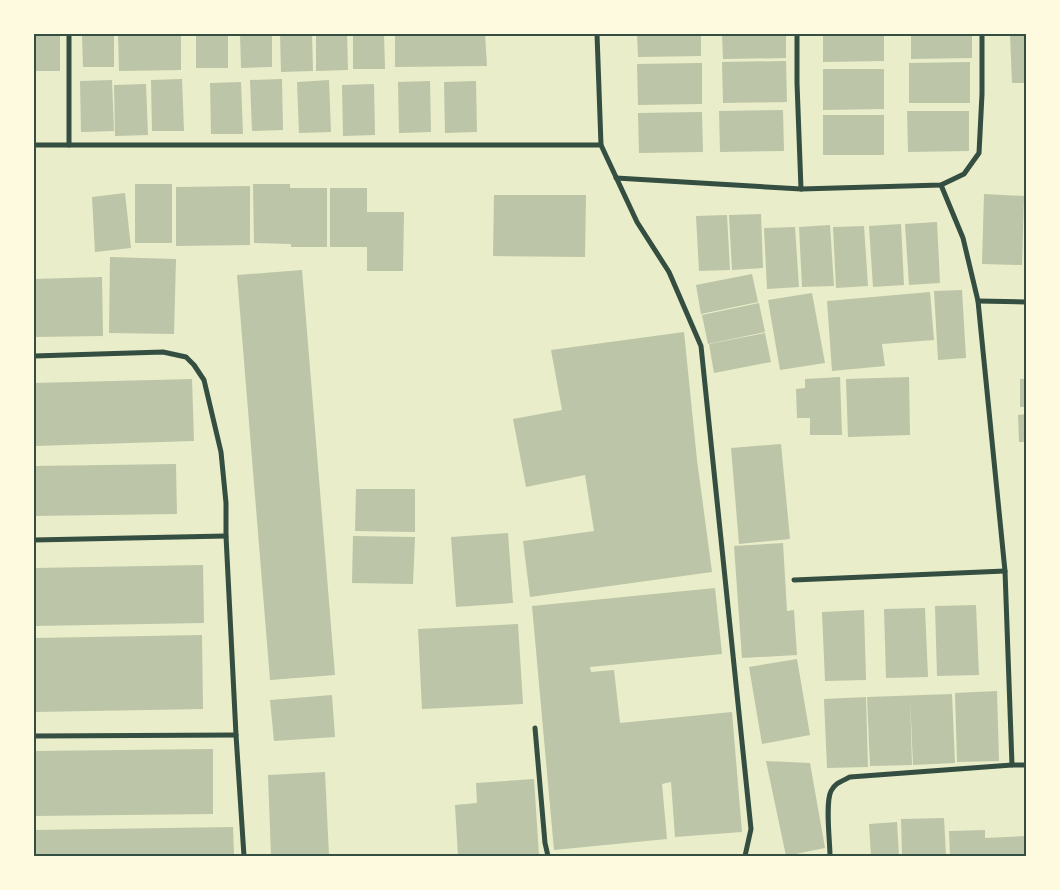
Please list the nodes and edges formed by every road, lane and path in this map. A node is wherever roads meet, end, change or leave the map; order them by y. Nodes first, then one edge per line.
1 (69, 34) edge
2 (597, 34) edge
3 (797, 34) edge
4 (982, 34) edge
5 (69, 144) junction
6 (34, 145) edge
7 (601, 145) junction
8 (616, 178) junction
9 (941, 185) junction
10 (801, 189) junction
11 (978, 300) junction
12 (1026, 302) edge
13 (34, 356) edge
14 (226, 536) junction
15 (34, 540) edge
16 (1005, 571) junction
17 (794, 580) dead end
18 (535, 728) dead end
19 (236, 735) junction
20 (34, 736) edge
21 (1012, 765) junction
22 (1026, 765) edge
23 (244, 856) edge
24 (548, 856) edge
25 (745, 856) edge
26 (830, 856) edge

1 - 5 street
2 - 7 street
3 - 10 street
4 - 9 street
5 - 6 street
5 - 7 street
7 - 8 street
8 - 10 street
8 - 25 street
9 - 10 street
9 - 11 street
11 - 12 street
11 - 16 street
13 - 14 street
14 - 15 street
14 - 19 street
16 - 17 street
16 - 21 street
18 - 24 street
19 - 20 street
19 - 23 street
21 - 22 street
21 - 26 street

